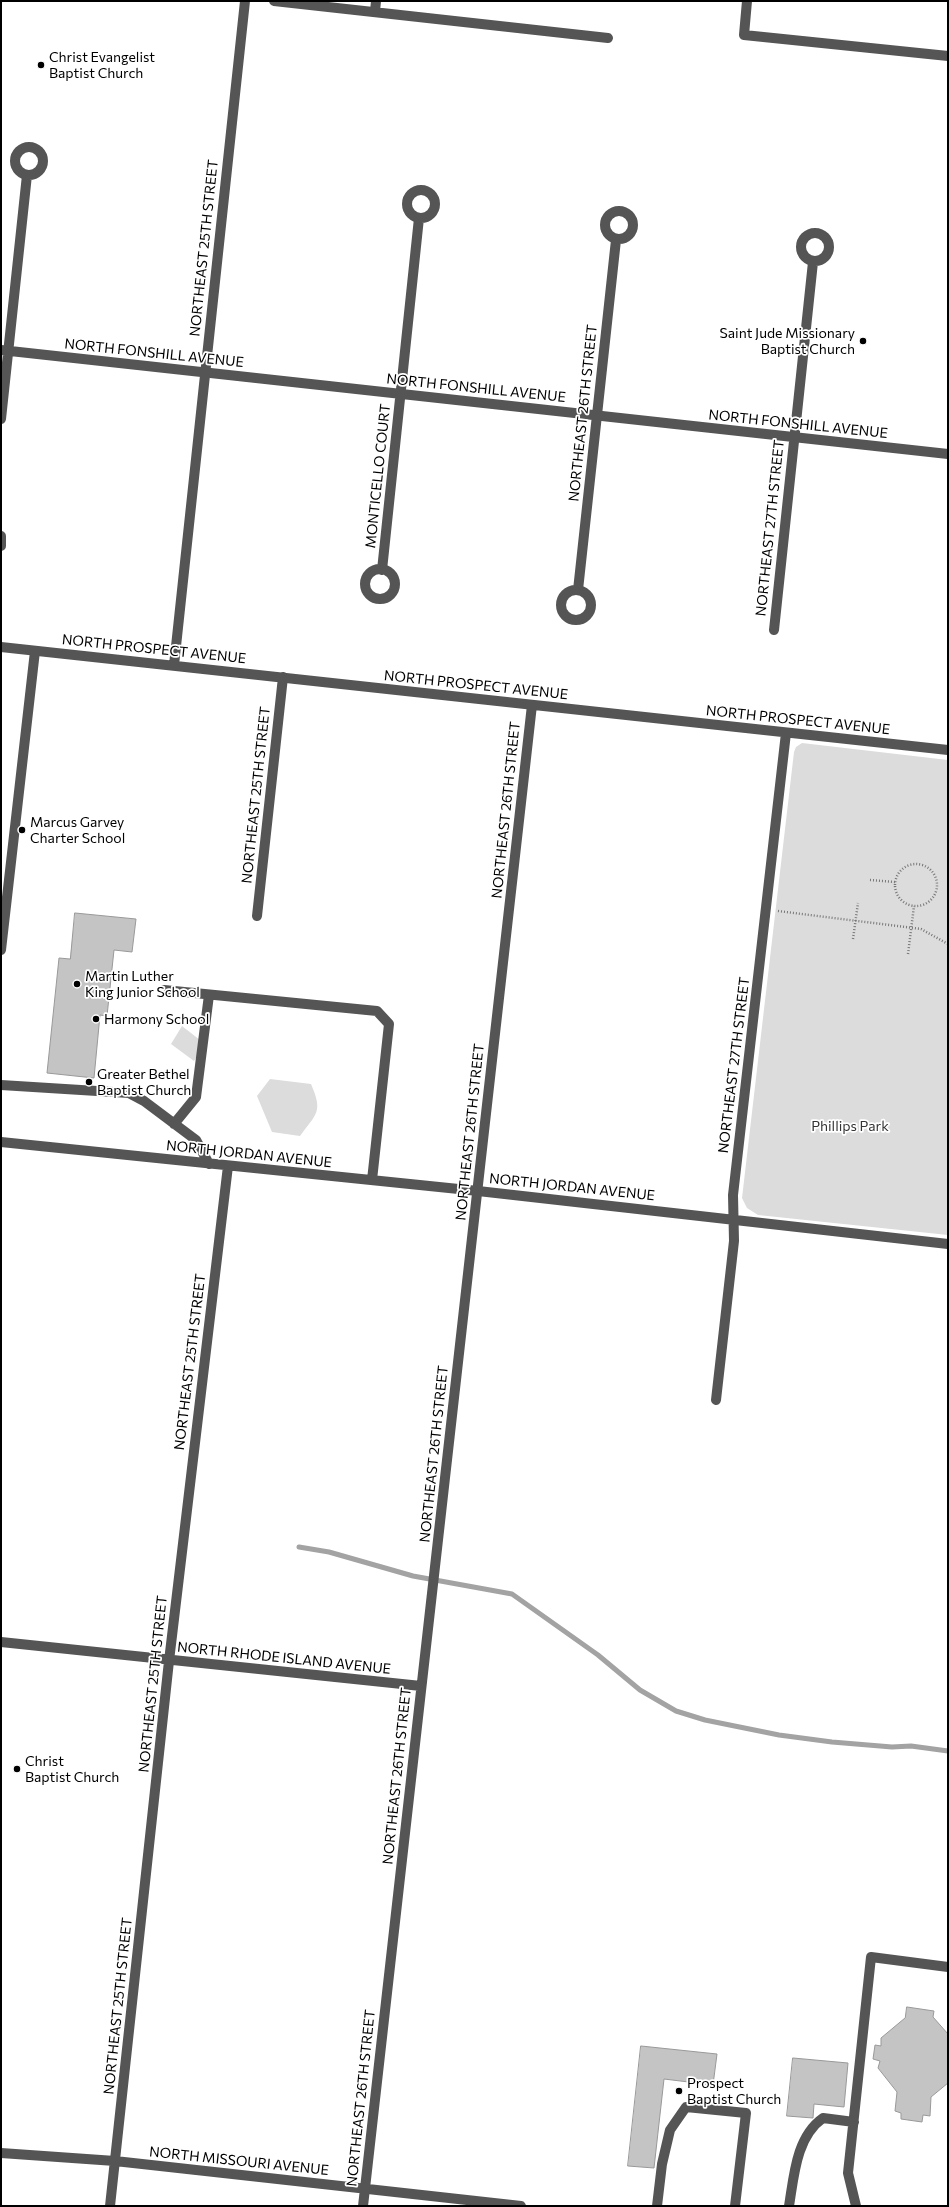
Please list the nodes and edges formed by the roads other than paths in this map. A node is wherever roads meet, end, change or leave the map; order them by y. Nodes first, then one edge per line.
1 (245, 1) edge
2 (274, 1) edge
3 (376, 1) edge
4 (747, 1) edge
5 (375, 12) junction
6 (608, 38) dead end
7 (948, 56) edge
8 (27, 175) dead end
9 (419, 218) dead end
10 (616, 240) dead end
11 (813, 262) dead end
12 (5, 351) edge
13 (205, 373) junction
14 (401, 394) junction
15 (597, 416) junction
16 (1, 419) edge
17 (794, 437) junction
18 (948, 454) edge
19 (1, 536) edge
20 (1, 546) edge
21 (382, 570) dead end
22 (578, 590) dead end
23 (774, 630) dead end
24 (1, 647) edge
25 (35, 651) junction
26 (174, 665) junction
27 (283, 677) junction
28 (532, 705) junction
29 (786, 733) junction
30 (948, 750) edge
31 (257, 916) dead end
32 (1, 950) edge
33 (164, 990) dead end
34 (209, 995) junction
35 (1, 1085) edge
36 (174, 1124) junction
37 (1, 1142) edge
38 (209, 1164) junction
39 (228, 1166) junction
40 (372, 1180) junction
41 (478, 1191) junction
42 (733, 1219) junction
43 (948, 1244) edge
44 (716, 1400) dead end
45 (1, 1642) edge
46 (169, 1661) junction
47 (421, 1686) junction
48 (948, 1967) edge
49 (854, 2122) junction
50 (1, 2153) edge
51 (115, 2161) junction
52 (365, 2190) junction
53 (855, 2201) edge
54 (110, 2206) edge
55 (363, 2206) edge
56 (520, 2206) edge
57 (658, 2206) edge
58 (735, 2206) edge
59 (788, 2206) edge

1 - 13 street, NORTHEAST 25TH STREET
2 - 5 street
3 - 5 street
4 - 7 street
5 - 6 street
8 - 12 street
9 - 14 street, MONTICELLO COURT
10 - 15 street, NORTHEAST 26TH STREET
11 - 17 street, NORTHEAST 27TH STREET
12 - 13 street, NORTH FONSHILL AVENUE
12 - 16 street
13 - 14 street, NORTH FONSHILL AVENUE
13 - 26 street, NORTHEAST 25TH STREET
14 - 15 street, NORTH FONSHILL AVENUE
14 - 21 street, MONTICELLO COURT
15 - 17 street, NORTH FONSHILL AVENUE
15 - 22 street, NORTHEAST 26TH STREET
17 - 18 street, NORTH FONSHILL AVENUE
17 - 23 street, NORTHEAST 27TH STREET
19 - 20 street
24 - 25 street, NORTH PROSPECT AVENUE
25 - 26 street, NORTH PROSPECT AVENUE
25 - 32 street
26 - 27 street, NORTH PROSPECT AVENUE
27 - 28 street, NORTH PROSPECT AVENUE
27 - 31 street, NORTHEAST 25TH STREET
28 - 29 street, NORTH PROSPECT AVENUE
28 - 41 street, NORTHEAST 26TH STREET
29 - 30 street, NORTH PROSPECT AVENUE
29 - 42 street, NORTHEAST 27TH STREET
33 - 34 street
34 - 36 street
34 - 40 street
35 - 36 street
36 - 38 street
37 - 38 street, NORTH JORDAN AVENUE
38 - 39 street, NORTH JORDAN AVENUE
39 - 40 street, NORTH JORDAN AVENUE
39 - 46 street, NORTHEAST 25TH STREET
40 - 41 street, NORTH JORDAN AVENUE
41 - 42 street, NORTH JORDAN AVENUE
41 - 47 street, NORTHEAST 26TH STREET
42 - 43 street, NORTH JORDAN AVENUE
42 - 44 street, NORTHEAST 27TH STREET
45 - 46 street, NORTH RHODE ISLAND AVENUE
46 - 47 street, NORTH RHODE ISLAND AVENUE
46 - 51 street, NORTHEAST 25TH STREET
47 - 52 street, NORTHEAST 26TH STREET
48 - 49 street
49 - 53 street
49 - 59 street
50 - 51 street, NORTH MISSOURI AVENUE
51 - 52 street, NORTH MISSOURI AVENUE
51 - 54 street, NORTHEAST 25TH STREET
52 - 55 street, NORTHEAST 26TH STREET
52 - 56 street, NORTH MISSOURI AVENUE
57 - 58 street

